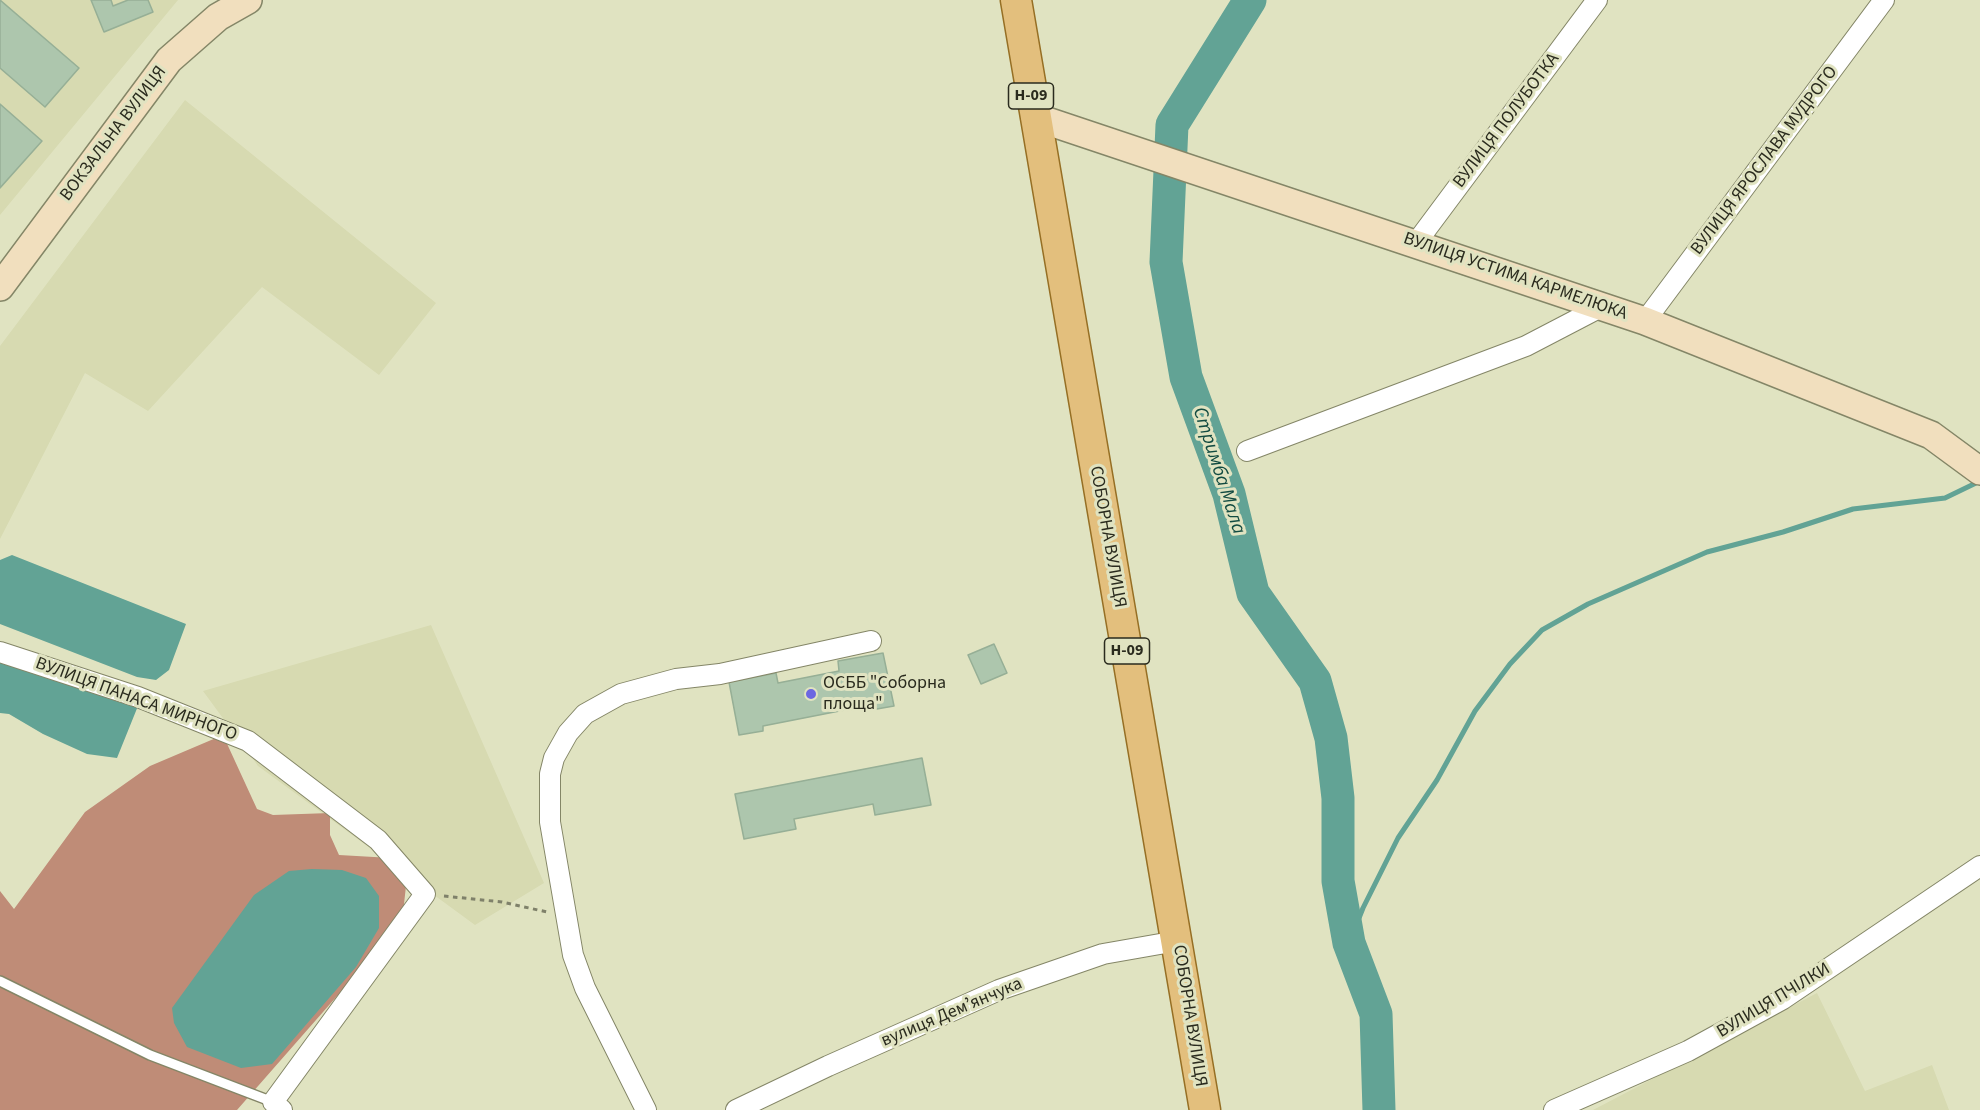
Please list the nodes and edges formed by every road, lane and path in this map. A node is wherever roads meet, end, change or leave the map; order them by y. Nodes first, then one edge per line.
1 (248, 0) edge
2 (1016, 0) edge
3 (1598, 0) edge
4 (1884, 0) edge
5 (1035, 117) junction
6 (1416, 243) junction
7 (0, 287) edge
8 (1599, 308) junction
9 (1645, 321) junction
10 (1247, 451) dead end
11 (1980, 471) edge
12 (871, 641) dead end
13 (0, 652) edge
14 (1980, 866) edge
15 (425, 894) junction
16 (566, 916) junction
17 (1177, 941) junction
18 (0, 981) edge
19 (278, 1106) edge
20 (646, 1110) edge
21 (736, 1110) edge
22 (1204, 1110) edge
23 (1554, 1110) edge

1 - 7 street, ВОКЗАЛЬНА ВУЛИЦЯ
2 - 5 main road, СОБОРНА ВУЛИЦЯ / Н-09
3 - 6 street, ВУЛИЦЯ ПОЛУБОТКА
4 - 9 street, ВУЛИЦЯ ЯРОСЛАВА МУДРОГО
5 - 6 street, ВУЛИЦЯ УСТИМА КАРМЕЛЮКА
5 - 17 main road, СОБОРНА ВУЛИЦЯ / Н-09
6 - 8 street, ВУЛИЦЯ УСТИМА КАРМЕЛЮКА
8 - 9 street, ВУЛИЦЯ УСТИМА КАРМЕЛЮКА
8 - 10 street
9 - 11 street, ВУЛИЦЯ УСТИМА КАРМЕЛЮКА
12 - 16 street
13 - 15 street, ВУЛИЦЯ ПАНАСА МИРНОГО
14 - 23 street, ВУЛИЦЯ ПЧІЛКИ
15 - 16 path
15 - 19 street
16 - 20 street
17 - 21 street, вулиця Демʼянчука
17 - 22 main road, СОБОРНА ВУЛИЦЯ / Н-09
18 - 19 lane

